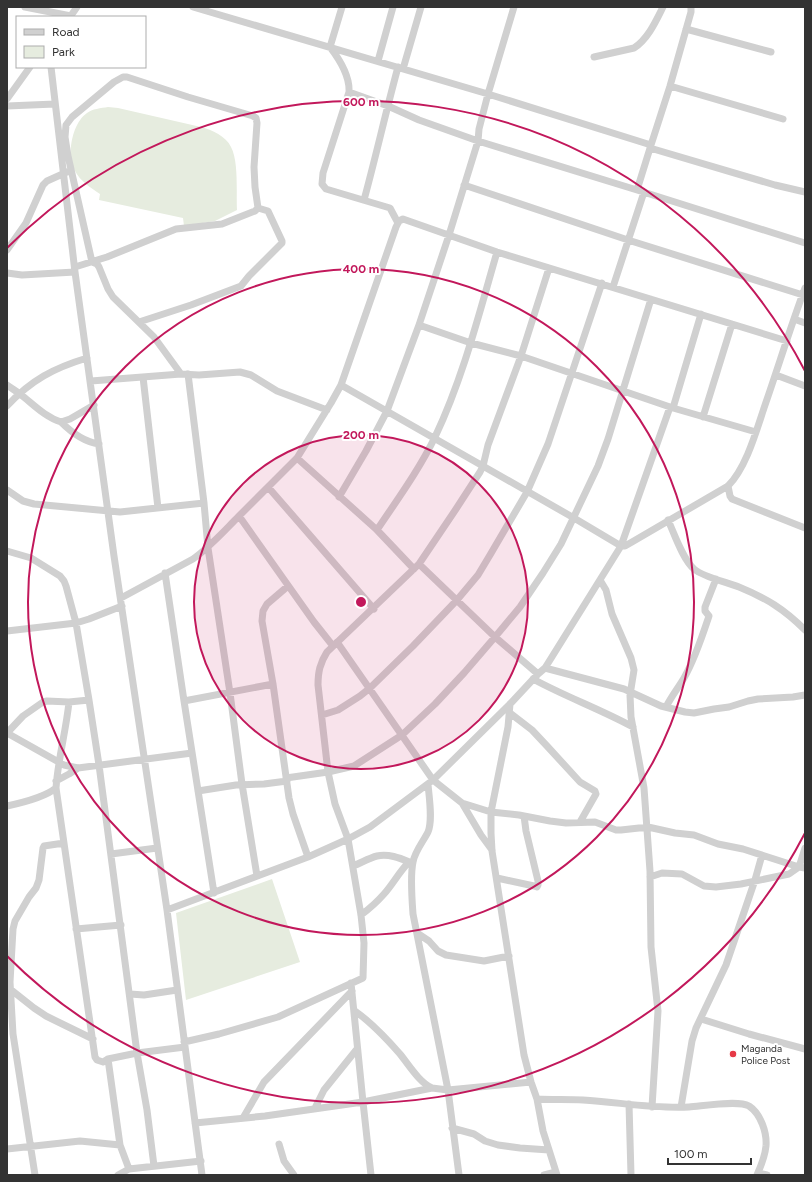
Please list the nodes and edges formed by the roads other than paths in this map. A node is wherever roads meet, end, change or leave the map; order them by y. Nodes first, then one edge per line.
1 (25, 7) edge
2 (77, 7) edge
3 (193, 7) edge
4 (342, 7) edge
5 (393, 7) edge
6 (421, 7) edge
7 (514, 7) edge
8 (663, 7) edge
9 (691, 7) edge
10 (70, 16) edge
11 (686, 28) junction
12 (330, 47) junction
13 (771, 52) dead end
14 (594, 57) dead end
15 (378, 61) junction
16 (29, 68) edge
17 (51, 68) edge
18 (401, 68) junction
19 (670, 86) junction
20 (350, 92) junction
21 (488, 94) junction
22 (7, 99) edge
23 (55, 104) junction
24 (7, 106) edge
25 (388, 106) junction
26 (783, 119) dead end
27 (478, 141) junction
28 (651, 146) junction
29 (71, 170) junction
30 (63, 173) junction
31 (464, 185) junction
32 (641, 191) junction
33 (805, 192) edge
34 (364, 200) junction
35 (258, 208) junction
36 (398, 223) junction
37 (449, 235) junction
38 (628, 240) junction
39 (805, 243) edge
40 (7, 250) edge
41 (496, 252) junction
42 (92, 262) junction
43 (549, 268) junction
44 (75, 270) junction
45 (7, 274) edge
46 (602, 283) junction
47 (613, 287) junction
48 (804, 292) edge
49 (650, 298) junction
50 (701, 314) junction
51 (794, 319) junction
52 (139, 322) junction
53 (805, 323) edge
54 (732, 324) junction
55 (419, 325) junction
56 (787, 341) junction
57 (471, 343) junction
58 (521, 356) junction
59 (87, 358) junction
60 (184, 374) junction
61 (572, 374) junction
62 (776, 375) junction
63 (143, 377) junction
64 (91, 381) junction
65 (7, 385) edge
66 (341, 385) junction
67 (805, 386) edge
68 (623, 392) junction
69 (19, 393) junction
70 (94, 405) junction
71 (7, 406) edge
72 (671, 408) junction
73 (327, 410) junction
74 (387, 411) junction
75 (703, 417) junction
76 (61, 422) junction
77 (756, 432) junction
78 (434, 438) junction
79 (99, 444) junction
80 (297, 458) junction
81 (483, 466) junction
82 (728, 486) junction
83 (268, 487) junction
84 (7, 490) edge
85 (527, 492) junction
86 (339, 497) junction
87 (204, 503) junction
88 (158, 508) junction
89 (109, 512) junction
90 (239, 516) junction
91 (574, 518) junction
92 (668, 520) junction
93 (805, 528) edge
94 (377, 530) junction
95 (621, 546) junction
96 (208, 548) junction
97 (7, 551) edge
98 (417, 567) junction
99 (165, 573) junction
100 (716, 579) junction
101 (600, 580) junction
102 (288, 586) junction
103 (121, 598) junction
104 (457, 600) junction
105 (122, 606) junction
106 (374, 609) junction
107 (76, 623) junction
108 (805, 630) edge
109 (7, 631) edge
110 (495, 638) junction
111 (335, 644) junction
112 (545, 668) junction
113 (536, 677) junction
114 (273, 684) junction
115 (370, 688) junction
116 (230, 693) junction
117 (631, 693) junction
118 (805, 695) edge
119 (89, 700) junction
120 (184, 701) junction
121 (69, 702) junction
122 (510, 704) junction
123 (666, 707) junction
124 (510, 713) junction
125 (322, 715) junction
126 (633, 727) junction
127 (7, 733) edge
128 (402, 735) junction
129 (192, 753) junction
130 (144, 759) junction
131 (59, 762) junction
132 (99, 766) junction
133 (78, 768) junction
134 (328, 772) junction
135 (286, 780) junction
136 (431, 782) junction
137 (56, 784) junction
138 (242, 784) junction
139 (198, 791) junction
140 (462, 803) junction
141 (7, 806) edge
142 (491, 812) junction
143 (524, 816) junction
144 (580, 822) junction
145 (648, 827) junction
146 (348, 839) junction
147 (64, 843) junction
148 (157, 848) junction
149 (805, 848) edge
150 (492, 851) junction
151 (111, 854) junction
152 (762, 855) junction
153 (308, 857) junction
154 (411, 863) junction
155 (353, 866) junction
156 (802, 868) edge
157 (257, 876) junction
158 (650, 877) junction
159 (497, 878) junction
160 (755, 880) junction
161 (214, 893) junction
162 (167, 910) junction
163 (361, 916) junction
164 (120, 925) junction
165 (76, 929) junction
166 (417, 933) junction
167 (509, 956) junction
168 (7, 972) edge
169 (351, 983) junction
170 (9, 986) edge
171 (177, 990) junction
172 (352, 991) junction
173 (130, 994) junction
174 (354, 1011) junction
175 (701, 1019) junction
176 (13, 1034) junction
177 (93, 1039) junction
178 (7, 1041) edge
179 (184, 1044) junction
180 (357, 1049) junction
181 (805, 1049) edge
182 (137, 1053) junction
183 (108, 1059) junction
184 (531, 1082) junction
185 (432, 1088) junction
186 (448, 1090) junction
187 (537, 1099) junction
188 (363, 1102) junction
189 (629, 1104) junction
190 (652, 1107) junction
191 (681, 1107) junction
192 (316, 1108) junction
193 (243, 1118) junction
194 (195, 1124) junction
195 (452, 1128) junction
196 (279, 1144) dead end
197 (120, 1145) junction
198 (30, 1146) junction
199 (7, 1149) edge
200 (549, 1150) junction
201 (201, 1161) junction
202 (154, 1166) junction
203 (129, 1169) junction
204 (556, 1173) edge
205 (757, 1174) edge
206 (35, 1175) edge
207 (118, 1175) edge
208 (202, 1175) edge
209 (294, 1175) edge
210 (371, 1175) edge
211 (459, 1175) edge
212 (544, 1175) edge
213 (631, 1175) edge
214 (767, 1175) edge

1 - 10 street
2 - 10 street
3 - 12 street
4 - 12 street
5 - 15 street
6 - 18 street
7 - 21 street
8 - 14 street
9 - 11 street
11 - 13 street
11 - 19 street
12 - 15 street
12 - 20 street
15 - 18 street
16 - 22 street
17 - 23 street
18 - 21 street
18 - 25 street
19 - 26 street
19 - 28 street
20 - 25 street
20 - 34 street
21 - 27 street
21 - 28 street
23 - 24 street
23 - 30 street
25 - 27 street
25 - 34 street
27 - 31 street
27 - 32 street
28 - 32 street
28 - 33 street
29 - 30 street
29 - 35 street
29 - 42 street
30 - 40 street
30 - 44 street
31 - 37 street
31 - 38 street
32 - 38 street
32 - 39 street
34 - 36 street
35 - 42 street
35 - 52 street
36 - 37 street
36 - 66 street
37 - 41 street
37 - 55 street
38 - 47 street
38 - 48 street
41 - 43 street
41 - 57 street
42 - 44 street
42 - 52 street
43 - 46 street
43 - 58 street
44 - 45 street
44 - 59 street
46 - 47 street
46 - 61 street
47 - 49 street
48 - 51 street
49 - 50 street
49 - 68 street
50 - 54 street
50 - 72 street
51 - 53 street
51 - 56 street
52 - 60 street
54 - 56 street
54 - 75 street
55 - 57 street
55 - 74 street
56 - 62 street
57 - 58 street
57 - 78 street
58 - 61 street
58 - 81 street
59 - 64 street
59 - 69 street
60 - 63 street
60 - 73 street
60 - 87 street
61 - 68 street
61 - 85 street
62 - 67 street
62 - 77 street
63 - 64 street
63 - 88 street
64 - 70 street
65 - 69 street
66 - 73 street
66 - 74 street
68 - 72 street
68 - 91 street
69 - 71 street
69 - 76 street
70 - 76 street
70 - 79 street
72 - 75 street
72 - 95 street
73 - 80 street
74 - 78 street
74 - 86 street
75 - 77 street
76 - 79 street
77 - 82 street
78 - 81 street
78 - 94 street
79 - 89 street
80 - 83 street
80 - 86 street
81 - 85 street
81 - 98 street
82 - 92 street
82 - 93 street
83 - 90 street
83 - 106 street
84 - 89 street
85 - 91 street
85 - 104 street
86 - 94 street
87 - 88 street
87 - 96 street
88 - 89 street
89 - 103 street
90 - 96 street
90 - 102 street
91 - 95 street
91 - 110 street
92 - 95 street
92 - 100 street
94 - 98 street
95 - 101 street
96 - 99 street
96 - 116 street
97 - 107 street
98 - 104 street
98 - 106 street
99 - 103 street
99 - 120 street
100 - 108 street
100 - 123 street
101 - 112 street
101 - 117 street
102 - 111 street
102 - 114 street
103 - 105 street
104 - 110 street
104 - 115 street
105 - 107 street
105 - 130 street
106 - 111 street
107 - 109 street
107 - 119 street
110 - 113 street
110 - 128 street
111 - 115 street
111 - 125 street
112 - 113 street
112 - 117 street
113 - 122 street
113 - 126 street
114 - 116 street
114 - 135 street
115 - 125 street
115 - 128 street
116 - 120 street
116 - 138 street
117 - 123 street
117 - 126 street
118 - 123 street
119 - 121 street
119 - 132 street
120 - 129 street
121 - 127 street
121 - 131 street
122 - 124 street
122 - 136 street
124 - 142 street
124 - 144 street
125 - 134 street
126 - 145 street
127 - 131 street
128 - 134 street
128 - 136 street
129 - 130 street
129 - 139 street
130 - 132 street
130 - 148 street
131 - 133 street
131 - 137 street
132 - 133 street
132 - 151 street
133 - 137 street
134 - 135 street
134 - 146 street
135 - 138 street
135 - 153 street
136 - 140 street
136 - 146 street
136 - 154 street
137 - 141 street
137 - 147 street
138 - 139 street
138 - 157 street
139 - 161 street
140 - 142 street
140 - 150 street
142 - 143 street
142 - 150 street
143 - 144 street
143 - 159 street
144 - 145 street
145 - 152 street
145 - 158 street
146 - 153 street
146 - 155 street
147 - 165 street
147 - 170 street
148 - 151 street
148 - 162 street
149 - 156 street
150 - 159 street
151 - 164 street
152 - 156 street
152 - 160 street
153 - 157 street
154 - 155 street
154 - 163 street
154 - 166 street
155 - 163 street
156 - 160 street
157 - 161 street
158 - 160 street
158 - 190 street
159 - 167 street
160 - 175 street
161 - 162 street
162 - 171 street
163 - 169 street
164 - 165 street
164 - 173 street
165 - 177 street
166 - 167 street
166 - 186 street
167 - 184 street
168 - 170 street
169 - 172 street
169 - 179 street
170 - 176 street
170 - 177 street
171 - 173 street
171 - 179 street
172 - 174 street
172 - 193 street
173 - 182 street
174 - 180 street
174 - 185 street
175 - 181 street
175 - 191 street
176 - 178 street
176 - 198 street
177 - 183 street
179 - 182 street
179 - 194 street
180 - 188 street
180 - 192 street
182 - 183 street
182 - 202 street
183 - 197 street
184 - 186 street
184 - 187 street
185 - 186 street
185 - 188 street
186 - 195 street
187 - 189 street
187 - 200 street
188 - 192 street
188 - 210 street
189 - 190 street
189 - 213 street
190 - 191 street
191 - 205 street
192 - 193 street
193 - 194 street
194 - 201 street
195 - 200 street
195 - 211 street
196 - 209 street
197 - 198 street
197 - 203 street
198 - 199 street
198 - 206 street
200 - 204 street
201 - 202 street
201 - 208 street
202 - 203 street
203 - 207 street
204 - 212 street
205 - 214 street

